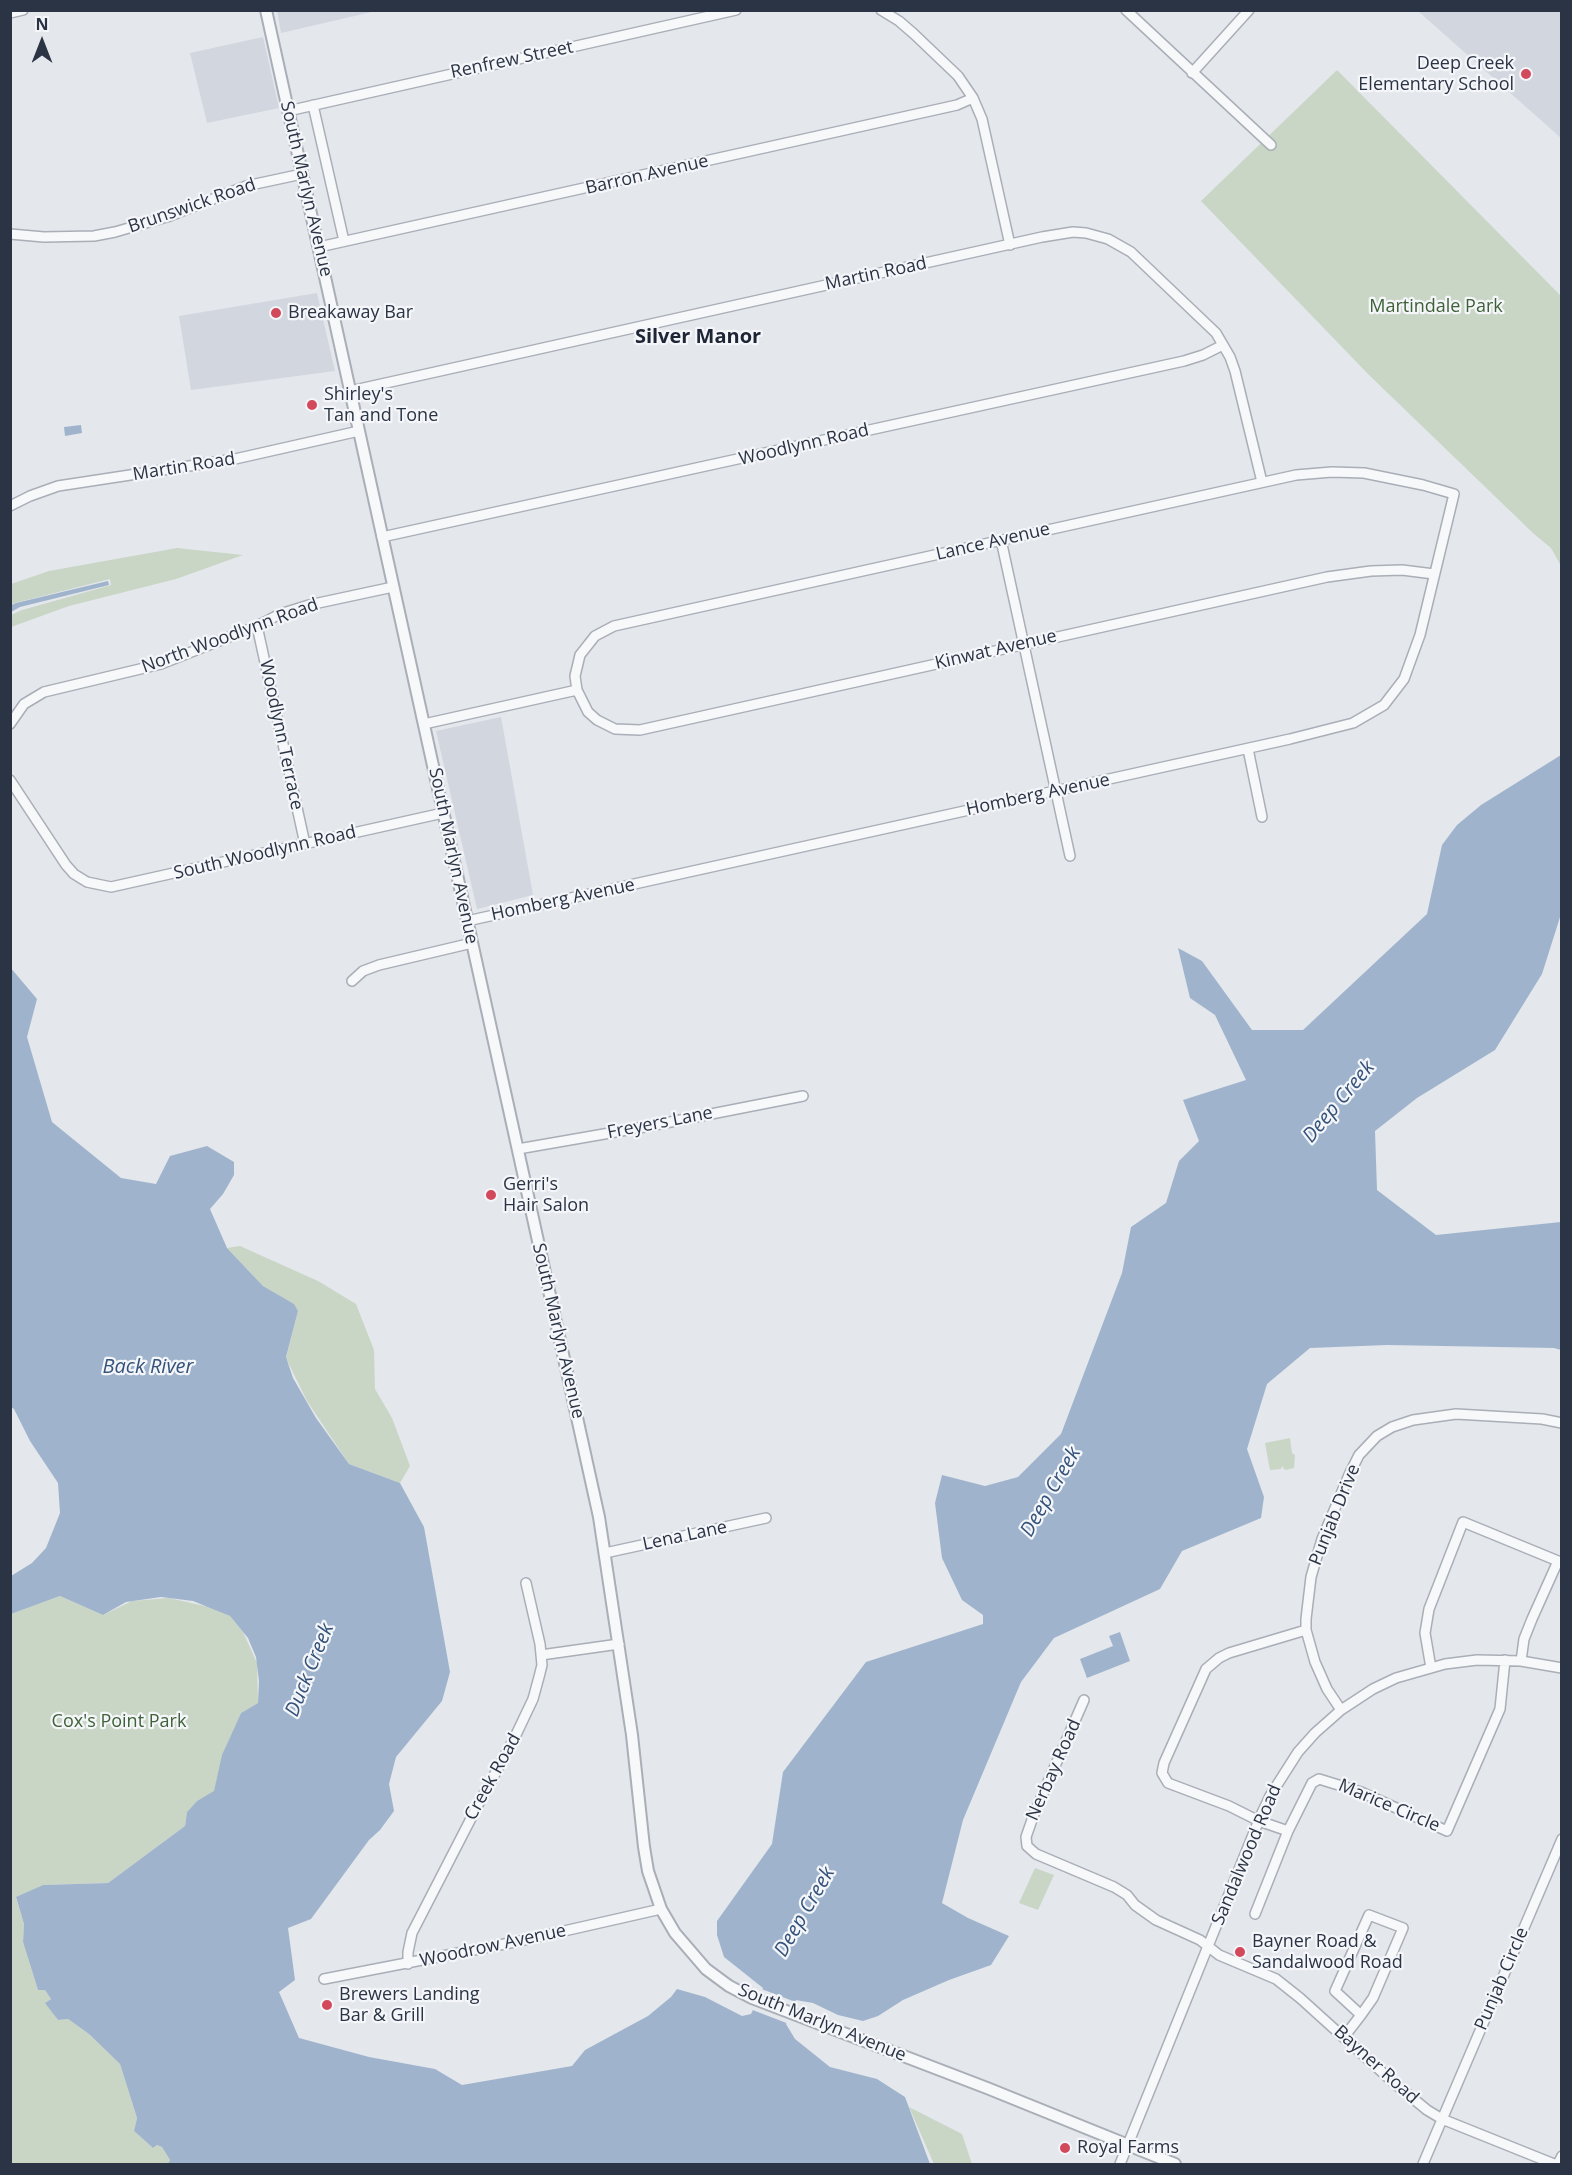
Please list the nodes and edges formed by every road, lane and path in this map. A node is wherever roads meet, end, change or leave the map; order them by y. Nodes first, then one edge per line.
1 (23, 10) edge
2 (266, 10) edge
3 (736, 10) edge
4 (881, 10) edge
5 (1126, 10) edge
6 (1249, 10) edge
7 (10, 13) edge
8 (1192, 73) junction
9 (973, 98) junction
10 (313, 105) junction
11 (288, 111) junction
12 (1271, 145) dead end
13 (302, 174) junction
14 (10, 234) edge
15 (344, 241) junction
16 (1010, 245) junction
17 (319, 247) junction
18 (1224, 345) junction
19 (350, 391) junction
20 (359, 431) junction
21 (1262, 482) junction
22 (1454, 494) joint
23 (10, 506) edge
24 (382, 537) junction
25 (1000, 540) junction
26 (1434, 574) junction
27 (393, 586) junction
28 (257, 626) junction
29 (1023, 644) junction
30 (577, 690) junction
31 (10, 724) edge
32 (424, 724) junction
33 (1248, 749) junction
34 (10, 780) edge
35 (1056, 791) junction
36 (443, 813) junction
37 (1262, 817) dead end
38 (305, 844) junction
39 (1070, 856) dead end
40 (467, 921) junction
41 (472, 943) junction
42 (352, 981) dead end
43 (803, 1096) dead end
44 (518, 1149) junction
45 (1562, 1423) edge
46 (766, 1518) dead end
47 (605, 1553) junction
48 (526, 1583) dead end
49 (1306, 1630) junction
50 (620, 1644) junction
51 (541, 1655) junction
52 (1505, 1660) junction
53 (1521, 1661) junction
54 (1431, 1668) junction
55 (1562, 1668) edge
56 (1084, 1700) dead end
57 (1341, 1710) junction
58 (1259, 1821) junction
59 (1288, 1831) junction
60 (1562, 1839) edge
61 (661, 1909) junction
62 (1256, 1914) dead end
63 (1208, 1948) junction
64 (408, 1964) junction
65 (324, 1979) dead end
66 (1361, 2015) junction
67 (1344, 2037) junction
68 (1442, 2119) junction
69 (1129, 2145) junction
70 (1562, 2156) edge
71 (1120, 2164) edge
72 (1175, 2164) edge
73 (1424, 2164) edge
74 (1556, 2164) edge

1 - 7 street
2 - 11 street, South Marlyn Avenue
3 - 10 street, Renfrew Street
4 - 9 street
5 - 8 street
6 - 8 street
8 - 12 street
9 - 15 street, Barron Avenue
9 - 16 street
10 - 11 street, Renfrew Street
10 - 15 street, South Marlyn Avenue
11 - 13 street, South Marlyn Avenue
13 - 14 street, Brunswick Road
13 - 17 street, South Marlyn Avenue
15 - 17 street, Barron Avenue
16 - 18 street, Martin Road
16 - 19 street, Martin Road
17 - 19 street, South Marlyn Avenue
18 - 21 street, Martin Road
18 - 24 street, Woodlynn Road
19 - 20 street, South Marlyn Avenue
20 - 23 street, Martin Road
20 - 24 street, South Marlyn Avenue
21 - 22 street, Lance Avenue
21 - 25 street, Lance Avenue
22 - 26 street, Homberg Avenue
24 - 27 street, South Marlyn Avenue
25 - 29 street
25 - 30 street, Lance Avenue
26 - 29 street, Kinwat Avenue
26 - 33 street, Homberg Avenue
27 - 28 street, North Woodlynn Road
27 - 32 street, South Marlyn Avenue
28 - 31 street, North Woodlynn Road
28 - 38 street, Woodlynn Terrace
29 - 30 street, Kinwat Avenue
29 - 35 street
30 - 32 street
32 - 36 street, South Marlyn Avenue
33 - 35 street, Homberg Avenue
33 - 37 street
34 - 38 street, South Woodlynn Road
35 - 39 street
35 - 40 street, Homberg Avenue
36 - 38 street, South Woodlynn Road
36 - 40 street, South Marlyn Avenue
40 - 41 street, South Marlyn Avenue
41 - 42 street
41 - 44 street, South Marlyn Avenue
43 - 44 street, Freyers Lane
44 - 47 street, South Marlyn Avenue
45 - 49 street, Punjab Drive
46 - 47 street, Lena Lane
47 - 50 street, South Marlyn Avenue
48 - 51 street, Creek Road
49 - 57 street, Punjab Drive
49 - 58 street
50 - 51 street
50 - 61 street, South Marlyn Avenue
51 - 64 street, Creek Road
52 - 53 street, Sandalwood Road
52 - 54 street, Sandalwood Road
52 - 59 street, Marice Circle
53 - 54 street
53 - 55 street, Sandalwood Road
54 - 57 street, Sandalwood Road
56 - 63 street, Nerbay Road
57 - 58 street, Sandalwood Road
58 - 59 street
58 - 63 street, Sandalwood Road
59 - 62 street, Marice Circle
60 - 68 street, Punjab Circle
61 - 64 street, Woodrow Avenue
61 - 69 street, South Marlyn Avenue
63 - 67 street, Bayner Road
63 - 69 street, Sandalwood Road
64 - 65 street, Woodrow Avenue
66 - 66 street
66 - 67 street
67 - 68 street, Bayner Road
68 - 73 street, Punjab Circle
68 - 74 street, Bayner Road
69 - 71 street, Sandalwood Road
69 - 72 street, South Marlyn Avenue
70 - 74 street

